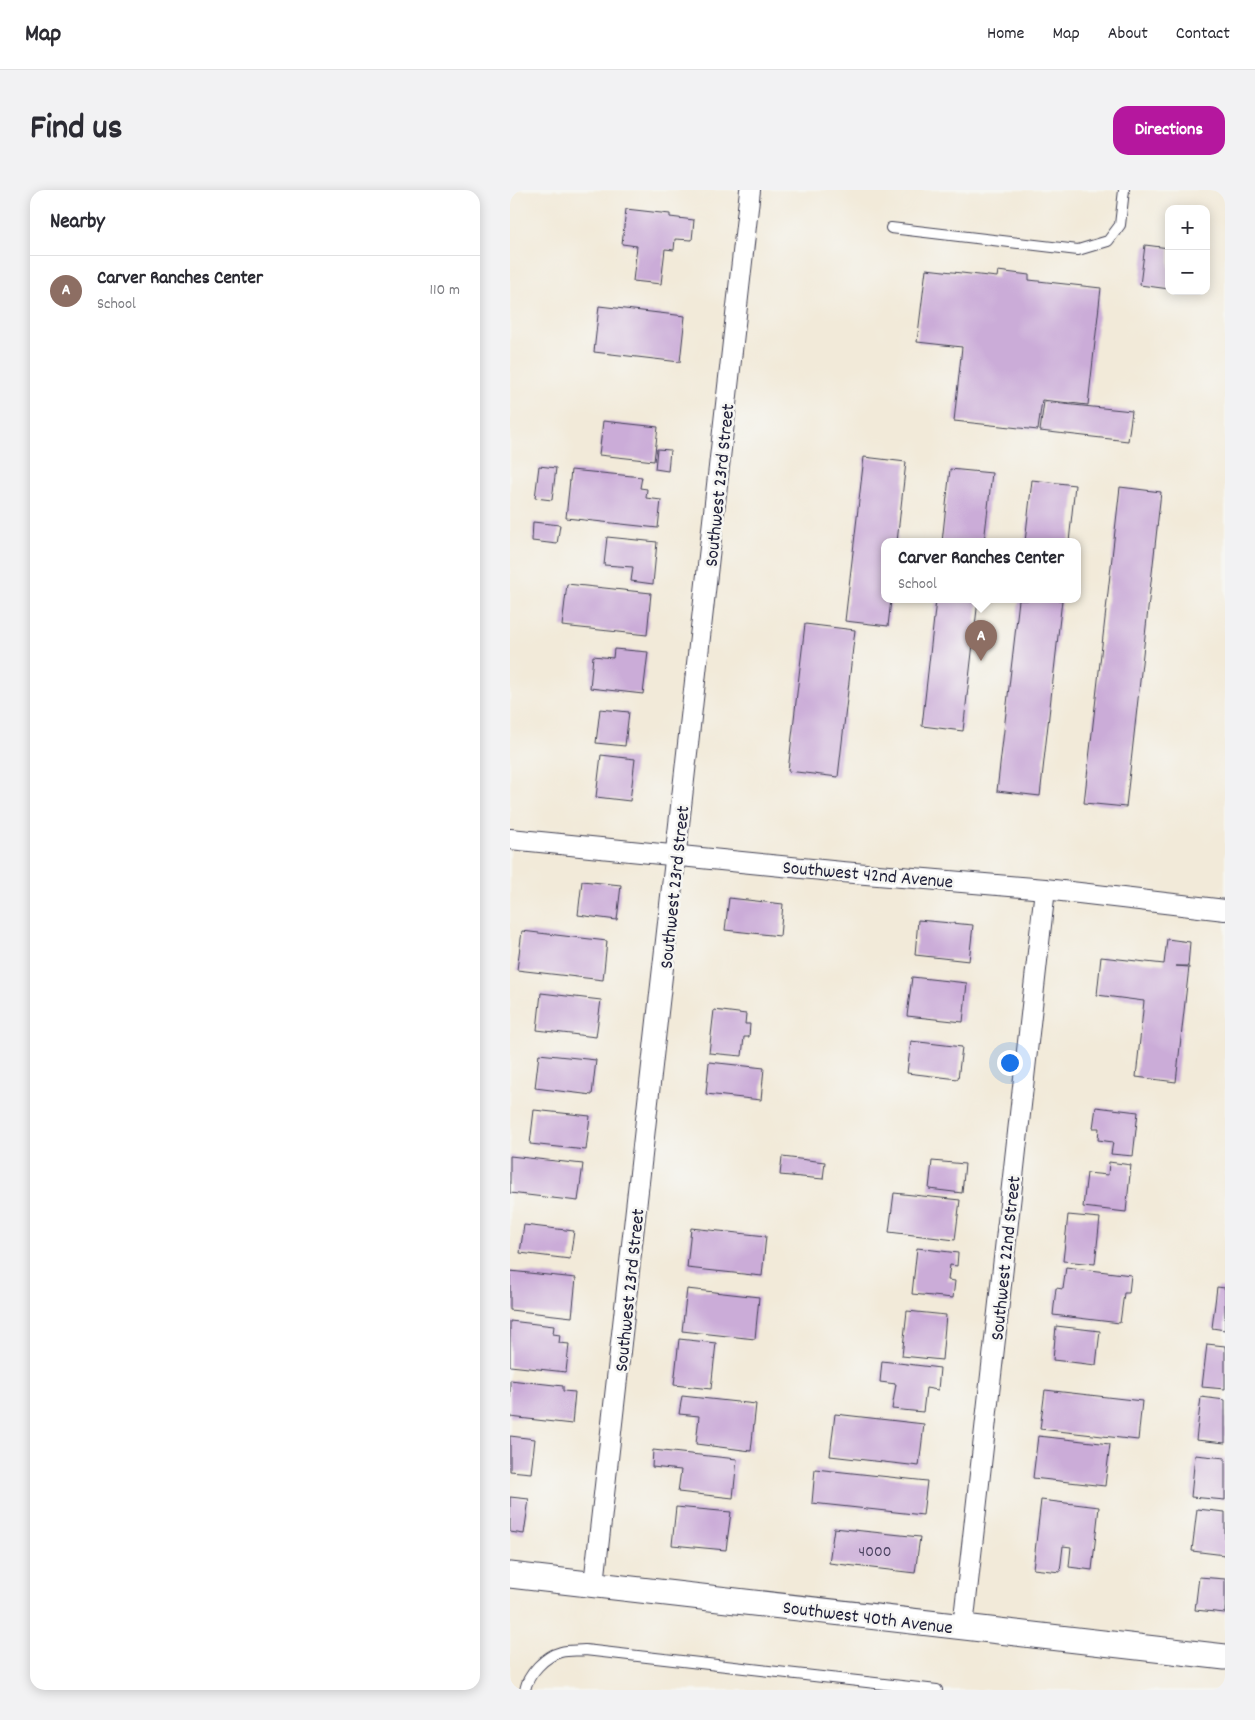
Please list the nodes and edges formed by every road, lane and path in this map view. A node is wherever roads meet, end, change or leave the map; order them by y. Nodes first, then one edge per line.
1 (750, 190) edge
2 (1124, 190) edge
3 (891, 228) dead end
4 (510, 839) edge
5 (677, 855) junction
6 (1045, 889) junction
7 (1225, 910) edge
8 (510, 1575) edge
9 (594, 1584) junction
10 (963, 1627) junction
11 (1225, 1657) edge
12 (909, 1688) edge
13 (525, 1690) edge
14 (937, 1690) edge

1 - 5 street, Southwest 23rd Street
2 - 3 lane
4 - 5 street, Southwest 42nd Avenue
5 - 6 street, Southwest 42nd Avenue
5 - 9 street, Southwest 23rd Street
6 - 7 street, Southwest 42nd Avenue
6 - 10 street, Southwest 22nd Street
8 - 9 street, Southwest 40th Avenue
9 - 10 street, Southwest 40th Avenue
10 - 11 street, Southwest 40th Avenue
12 - 13 lane
12 - 14 lane

